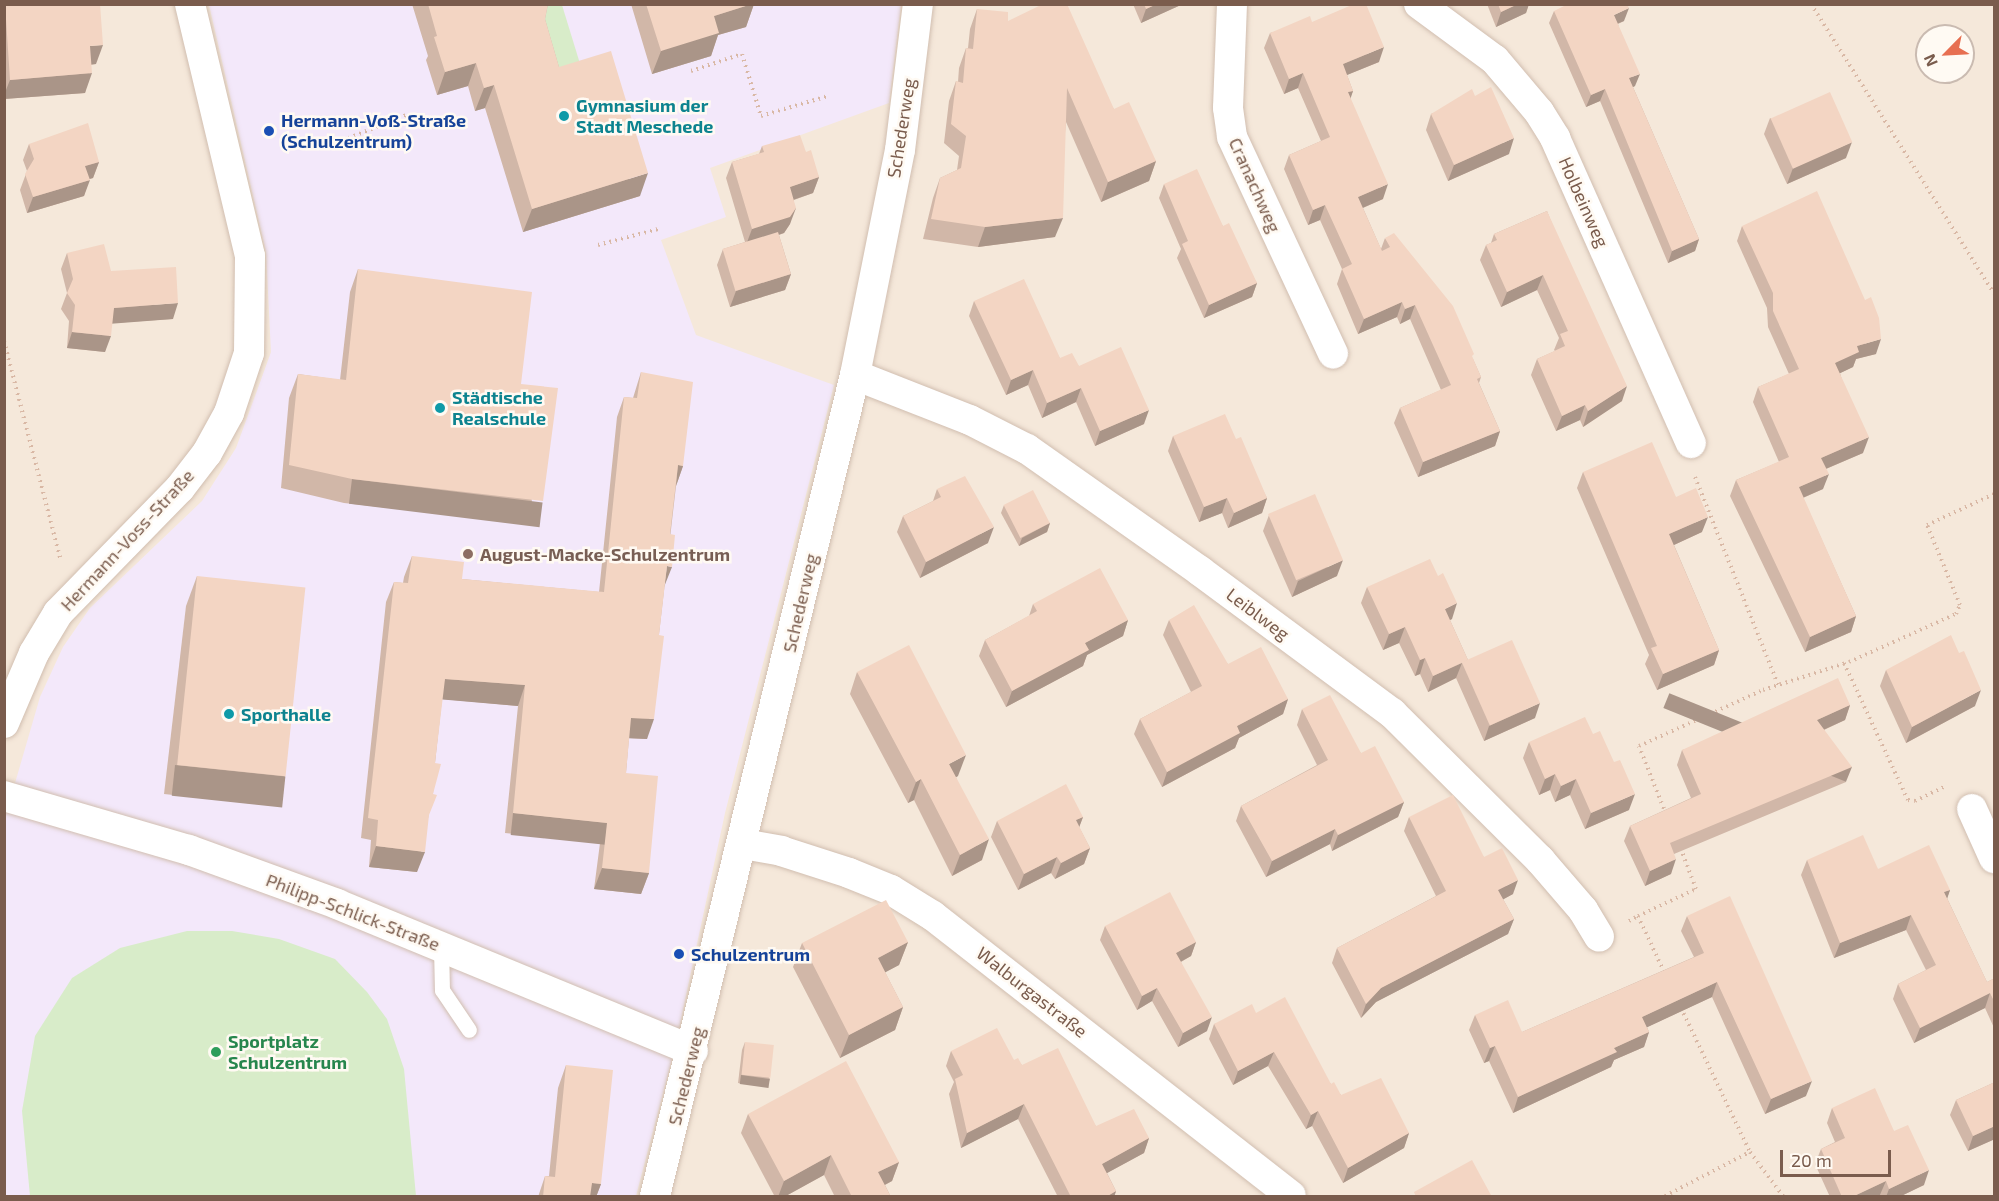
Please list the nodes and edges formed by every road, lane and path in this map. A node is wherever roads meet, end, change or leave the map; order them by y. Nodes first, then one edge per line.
1 (190, 4) edge
2 (918, 4) edge
3 (1232, 4) edge
4 (1419, 4) edge
5 (1811, 4) edge
6 (691, 71) dead end
7 (828, 96) dead end
8 (406, 115) dead end
9 (326, 147) dead end
10 (658, 229) dead end
11 (598, 245) dead end
12 (1995, 293) edge
13 (4, 341) edge
14 (1333, 354) dead end
15 (855, 375) junction
16 (1691, 443) joint
17 (1995, 494) edge
18 (71, 598) junction
19 (1844, 663) junction
20 (1778, 685) junction
21 (4, 723) edge
22 (4, 796) edge
23 (1972, 809) joint
24 (1669, 822) edge
25 (1678, 843) edge
26 (743, 844) junction
27 (1995, 858) edge
28 (1638, 916) junction
29 (1599, 937) joint
30 (441, 946) junction
31 (1669, 981) edge
32 (1679, 1002) edge
33 (469, 1030) dead end
34 (693, 1051) junction
35 (1750, 1152) junction
36 (655, 1197) edge
37 (1291, 1197) edge
38 (1665, 1197) edge
39 (1783, 1197) edge

1 - 18 street, Hermann-Voss-Straße
2 - 15 street, Schederweg
3 - 14 street, Cranachweg
4 - 16 street, Holbeinweg
5 - 12 path
6 - 7 path
8 - 9 path
10 - 11 path
13 - 18 path
15 - 26 street, Schederweg
15 - 29 street, Leiblweg
16 - 20 path
17 - 19 path
18 - 21 street, Hermann-Voss-Straße
19 - 20 path
19 - 23 path
20 - 24 path
22 - 30 street, Philipp-Schlick-Straße
23 - 27 street
25 - 28 path
26 - 34 street, Schederweg
26 - 37 street, Walburgastraße
28 - 29 path
28 - 31 path
30 - 33 lane
30 - 34 street, Philipp-Schlick-Straße
32 - 35 path
34 - 36 street, Schederweg
35 - 38 path
35 - 39 path

